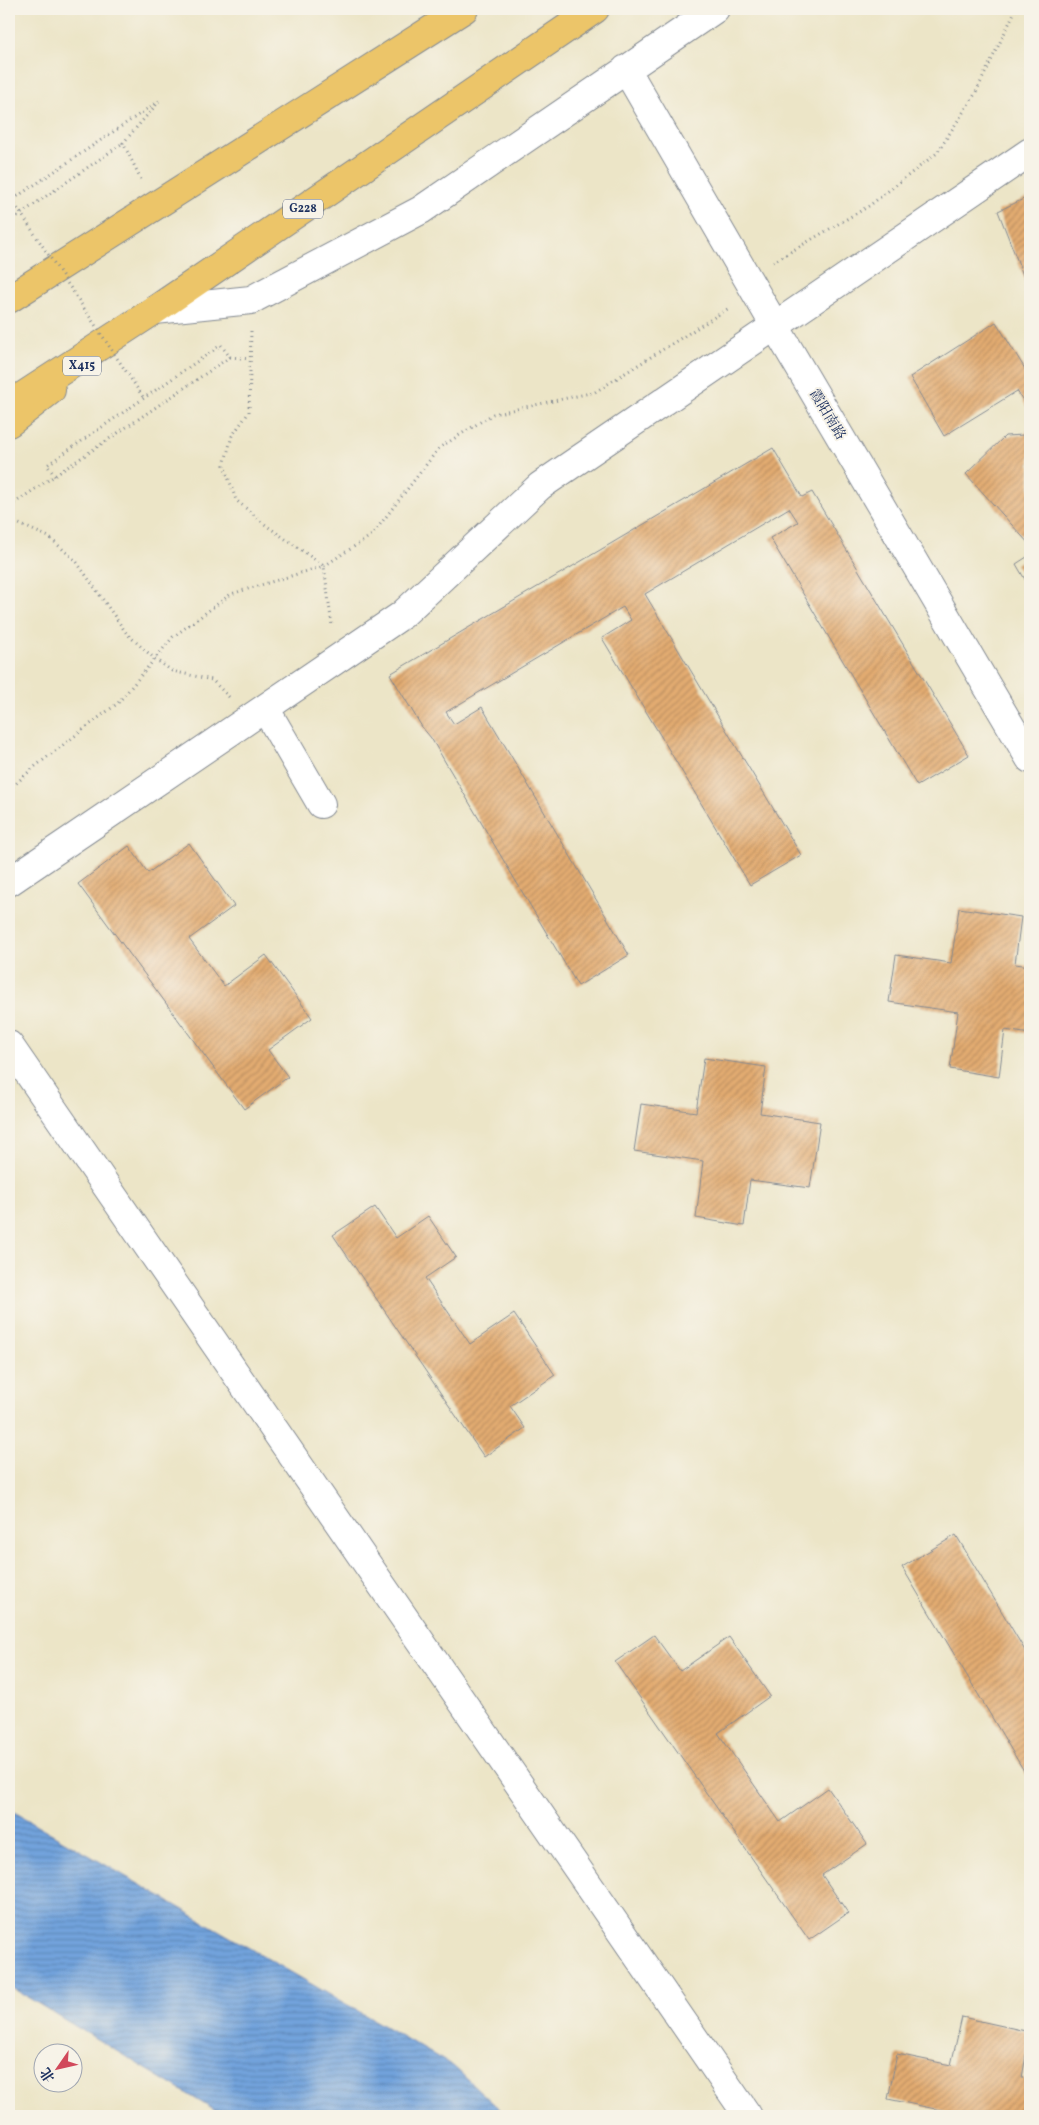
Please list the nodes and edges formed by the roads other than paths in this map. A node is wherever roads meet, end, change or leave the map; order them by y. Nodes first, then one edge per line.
1 (464, 9) edge
2 (595, 9) edge
3 (715, 9) edge
4 (626, 69) junction
5 (1030, 152) edge
6 (9, 299) edge
7 (155, 310) junction
8 (775, 326) junction
9 (9, 405) edge
10 (9, 423) edge
11 (258, 713) junction
12 (1030, 759) edge
13 (321, 804) dead end
14 (9, 882) edge
15 (9, 1045) edge
16 (748, 2116) edge

1 - 6 main road
2 - 7 main road, G228
3 - 4 street
4 - 7 street
4 - 8 street, 霞阳南路
5 - 8 street
7 - 9 main road, G228
7 - 10 main road, X415
8 - 11 street
8 - 12 street, 霞阳南路
11 - 13 street
11 - 14 street
15 - 16 street

